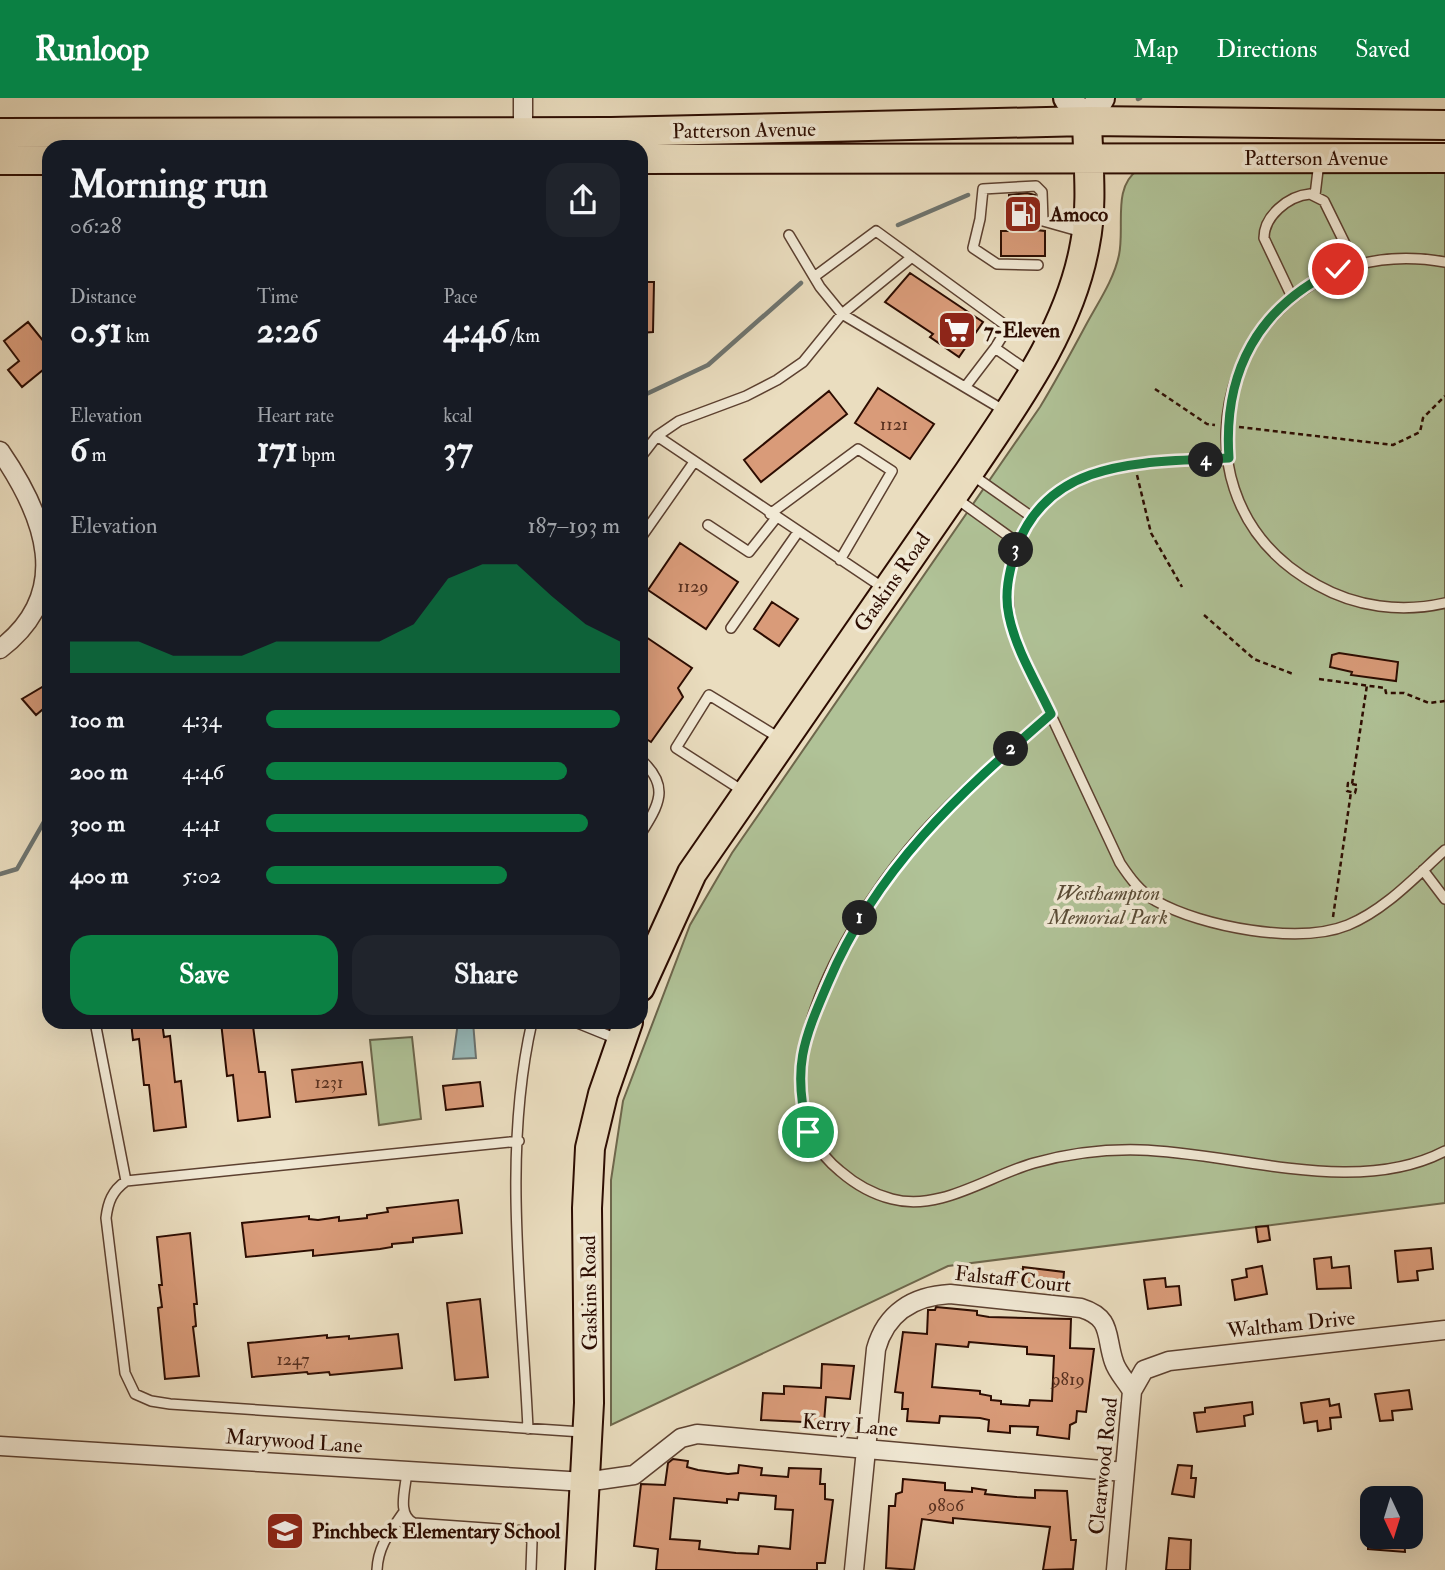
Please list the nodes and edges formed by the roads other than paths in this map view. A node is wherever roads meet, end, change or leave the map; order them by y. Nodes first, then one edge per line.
1 (523, 98) edge
2 (1067, 98) edge
3 (1094, 110) edge
4 (1445, 125) edge
5 (0, 133) edge
6 (523, 140) edge
7 (1087, 158) junction
8 (1320, 158) junction
9 (1445, 158) edge
10 (648, 159) edge
11 (0, 160) edge
12 (42, 160) edge
13 (982, 174) junction
14 (1315, 195) junction
15 (1087, 233) junction
16 (789, 235) dead end
17 (912, 257) junction
18 (1445, 262) edge
19 (1355, 264) junction
20 (1038, 265) dead end
21 (814, 277) junction
22 (1292, 297) junction
23 (842, 314) junction
24 (995, 348) junction
25 (1032, 374) junction
26 (966, 386) junction
27 (1009, 413) junction
28 (657, 436) junction
29 (648, 448) edge
30 (0, 451) edge
31 (1229, 458) junction
32 (694, 462) junction
33 (969, 472) junction
34 (953, 496) junction
35 (774, 516) junction
36 (1032, 517) junction
37 (708, 525) dead end
38 (42, 527) edge
39 (648, 528) edge
40 (798, 532) junction
41 (1018, 543) junction
42 (840, 560) junction
43 (42, 590) edge
44 (887, 590) junction
45 (1445, 603) edge
46 (731, 628) dead end
47 (0, 649) edge
48 (1051, 714) junction
49 (783, 740) junction
50 (648, 766) edge
51 (746, 793) junction
52 (648, 819) edge
53 (1445, 850) edge
54 (1423, 870) junction
55 (1445, 899) edge
56 (648, 969) edge
57 (96, 1029) edge
58 (531, 1029) edge
59 (625, 1032) edge
60 (519, 1141) junction
61 (1445, 1151) edge
62 (126, 1181) junction
63 (1445, 1330) edge
64 (1144, 1370) joint
65 (1132, 1391) junction
66 (528, 1429) junction
67 (587, 1432) junction
68 (0, 1446) edge
69 (865, 1449) junction
70 (407, 1471) junction
71 (1124, 1472) junction
72 (585, 1482) junction
73 (403, 1513) junction
74 (377, 1570) edge
75 (531, 1570) edge
76 (580, 1570) edge
77 (854, 1570) edge
78 (1116, 1570) edge

1 - 6 street
2 - 3 main road
3 - 4 main road, Patterson Avenue
3 - 6 main road, Patterson Avenue
3 - 7 main road, Gaskins Road
5 - 6 main road, Patterson Avenue
7 - 8 main road, Patterson Avenue
7 - 13 main road, Patterson Avenue
7 - 15 main road, Gaskins Road
8 - 9 main road, Patterson Avenue
8 - 14 lane
10 - 13 main road, Patterson Avenue
11 - 12 main road
13 - 15 lane
13 - 20 lane
14 - 19 lane
14 - 22 lane
15 - 25 main road, Gaskins Road
16 - 21 lane
17 - 21 lane
17 - 23 lane
17 - 24 lane
18 - 19 lane
19 - 22 lane
21 - 23 lane
22 - 31 lane
23 - 26 lane
23 - 28 lane
24 - 25 lane
24 - 26 lane
25 - 27 main road, Gaskins Road
26 - 27 lane
27 - 33 main road, Gaskins Road
28 - 29 lane
28 - 32 lane
30 - 38 street
31 - 36 lane
31 - 45 lane
32 - 35 lane
32 - 39 lane
33 - 34 main road, Gaskins Road
33 - 36 lane
34 - 41 lane
34 - 44 main road, Gaskins Road
35 - 37 lane
35 - 40 lane
35 - 42 lane
36 - 41 lane
40 - 42 lane
40 - 46 lane
41 - 48 lane
42 - 44 lane
43 - 47 street
44 - 49 main road, Gaskins Road
48 - 54 lane
48 - 61 lane
49 - 51 main road, Gaskins Road
49 - 51 lane
50 - 52 lane
51 - 56 main road, Gaskins Road
53 - 54 lane
54 - 55 lane
57 - 62 lane
58 - 60 lane
59 - 67 main road, Gaskins Road
60 - 62 lane
60 - 66 lane
62 - 66 lane
63 - 64 street, Waltham Drive
64 - 65 street, Clearwood Road
65 - 69 street, Falstaff Court
65 - 71 street, Clearwood Road
66 - 67 lane
67 - 72 main road, Gaskins Road
68 - 70 street, Marywood Lane
69 - 71 street, Kerry Lane
69 - 72 street, Kerry Lane
69 - 77 street, Falstaff Court
70 - 72 street, Marywood Lane
70 - 73 lane
71 - 78 street, Clearwood Road
72 - 76 main road, Gaskins Road
73 - 74 lane
73 - 75 lane

